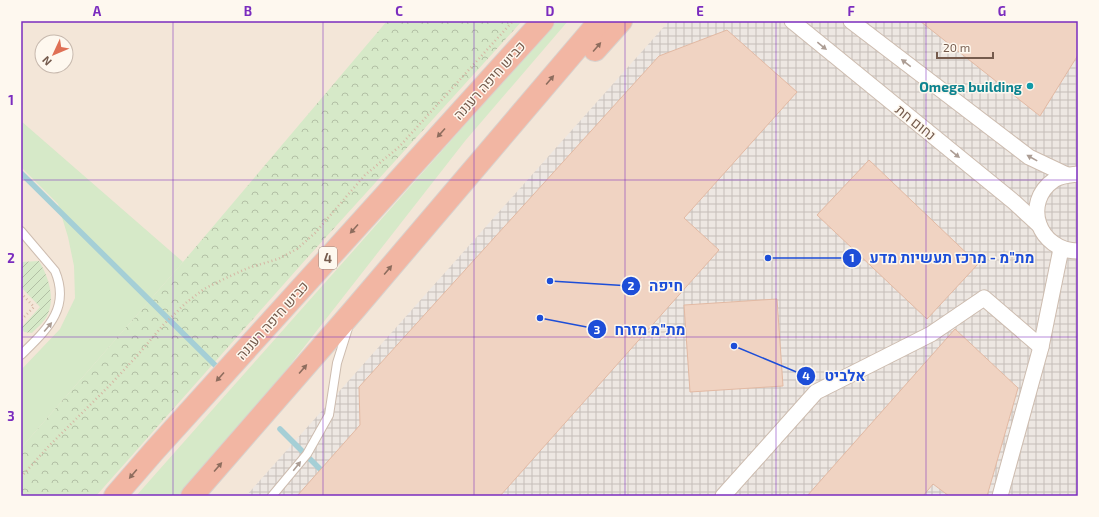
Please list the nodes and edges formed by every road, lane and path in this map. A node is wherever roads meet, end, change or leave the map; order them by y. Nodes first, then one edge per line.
1 (513, 21) edge
2 (543, 21) edge
3 (600, 21) edge
4 (621, 21) edge
5 (792, 21) edge
6 (851, 21) edge
7 (1073, 174) edge
8 (1039, 225) junction
9 (425, 227) junction
10 (21, 231) edge
11 (1061, 249) junction
12 (1078, 251) edge
13 (21, 293) edge
14 (354, 310) junction
15 (21, 320) edge
16 (1041, 346) junction
17 (21, 355) edge
18 (21, 477) edge
19 (115, 496) edge
20 (192, 496) edge
21 (272, 496) edge
22 (723, 496) edge
23 (1000, 496) edge

1 - 18 path
2 -> 19 highway, כביש חיפה רעננה / 4
9 -> 3 highway
9 -> 4 highway
5 -> 8 street, נחום חת
7 -> 6 street
7 - 8 street
8 - 11 street, נחום חת
14 -> 9 highway
17 -> 10 lane
11 - 12 street
11 - 16 street
13 - 15 path
20 -> 14 highway
21 -> 14 lane
16 - 22 street
16 - 23 street

